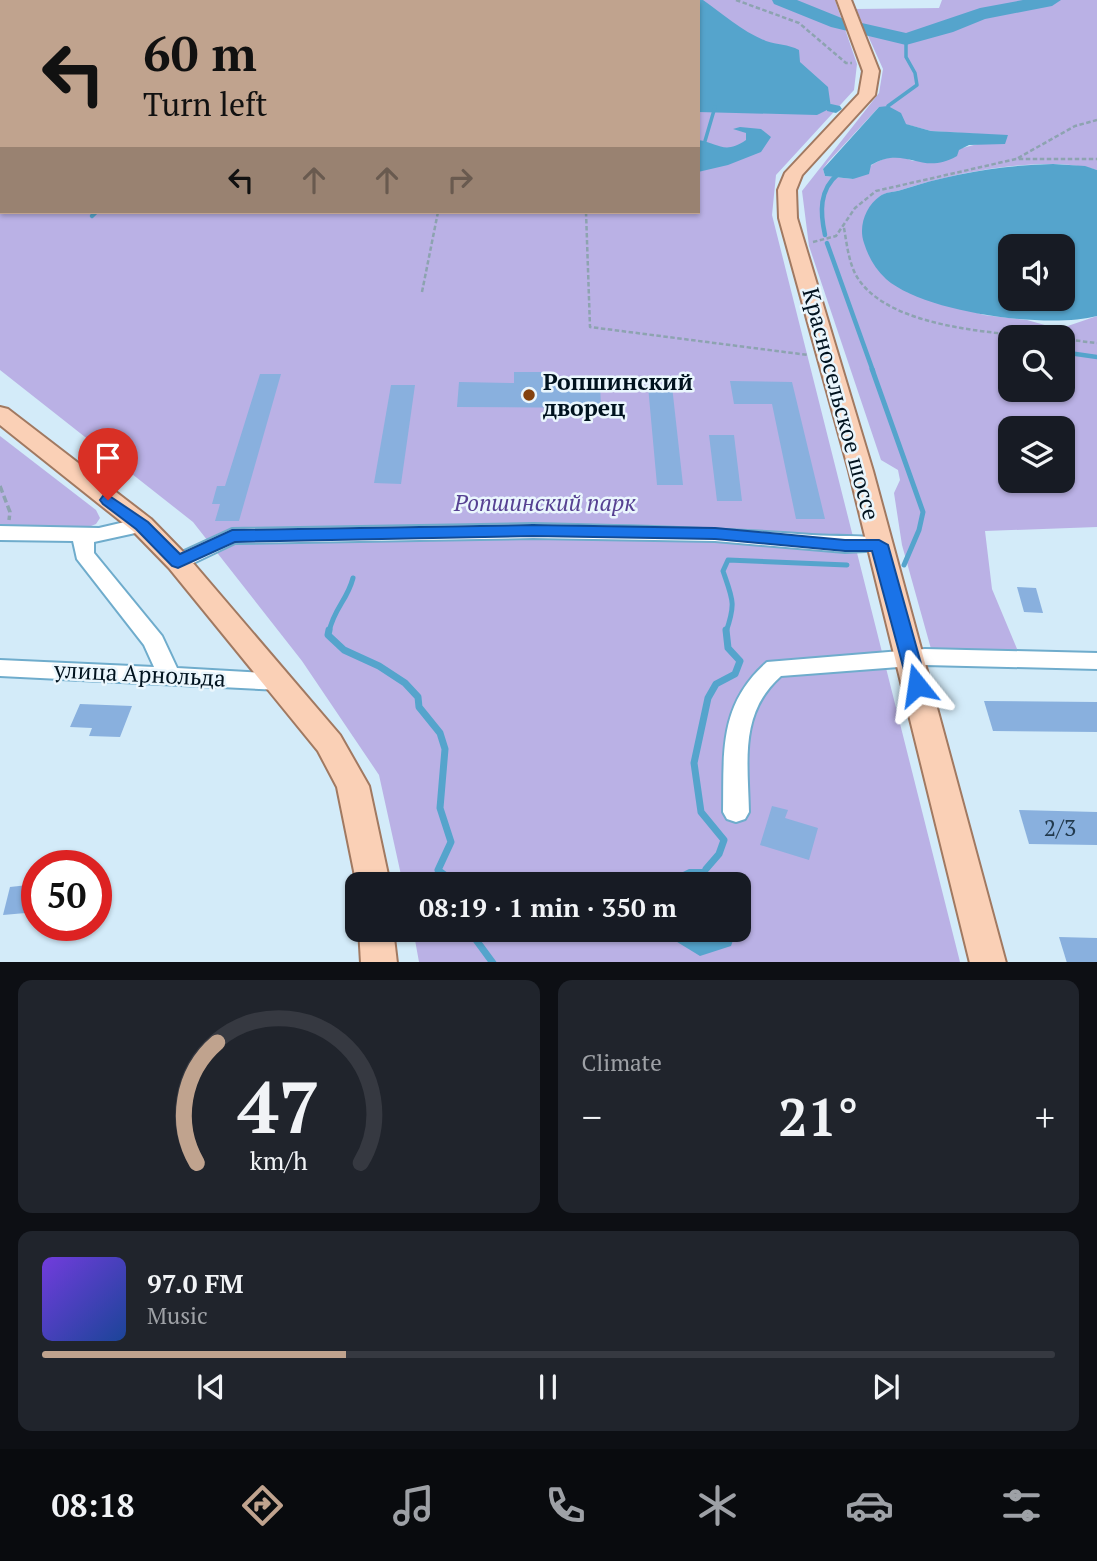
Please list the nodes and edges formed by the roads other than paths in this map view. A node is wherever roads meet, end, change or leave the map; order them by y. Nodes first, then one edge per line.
1 (844, 0) edge
2 (0, 414) edge
3 (142, 525) junction
4 (4, 533) edge
5 (83, 535) junction
6 (879, 545) junction
7 (178, 562) junction
8 (911, 660) junction
9 (1097, 661) edge
10 (0, 668) edge
11 (168, 674) junction
12 (280, 682) junction
13 (736, 812) dead end
14 (371, 872) edge
15 (377, 942) edge
16 (379, 962) edge
17 (989, 962) edge

1 - 6 main road, Красносельское шоссе
2 - 3 main road
3 - 5 street
3 - 7 main road
4 - 5 street
5 - 11 street
6 - 7 street
6 - 8 main road, Красносельское шоссе
7 - 12 main road
8 - 9 street
8 - 13 street
8 - 17 main road, Красносельское шоссе
10 - 11 street, улица Арнольда
11 - 12 street, улица Арнольда
12 - 14 main road
15 - 16 main road

